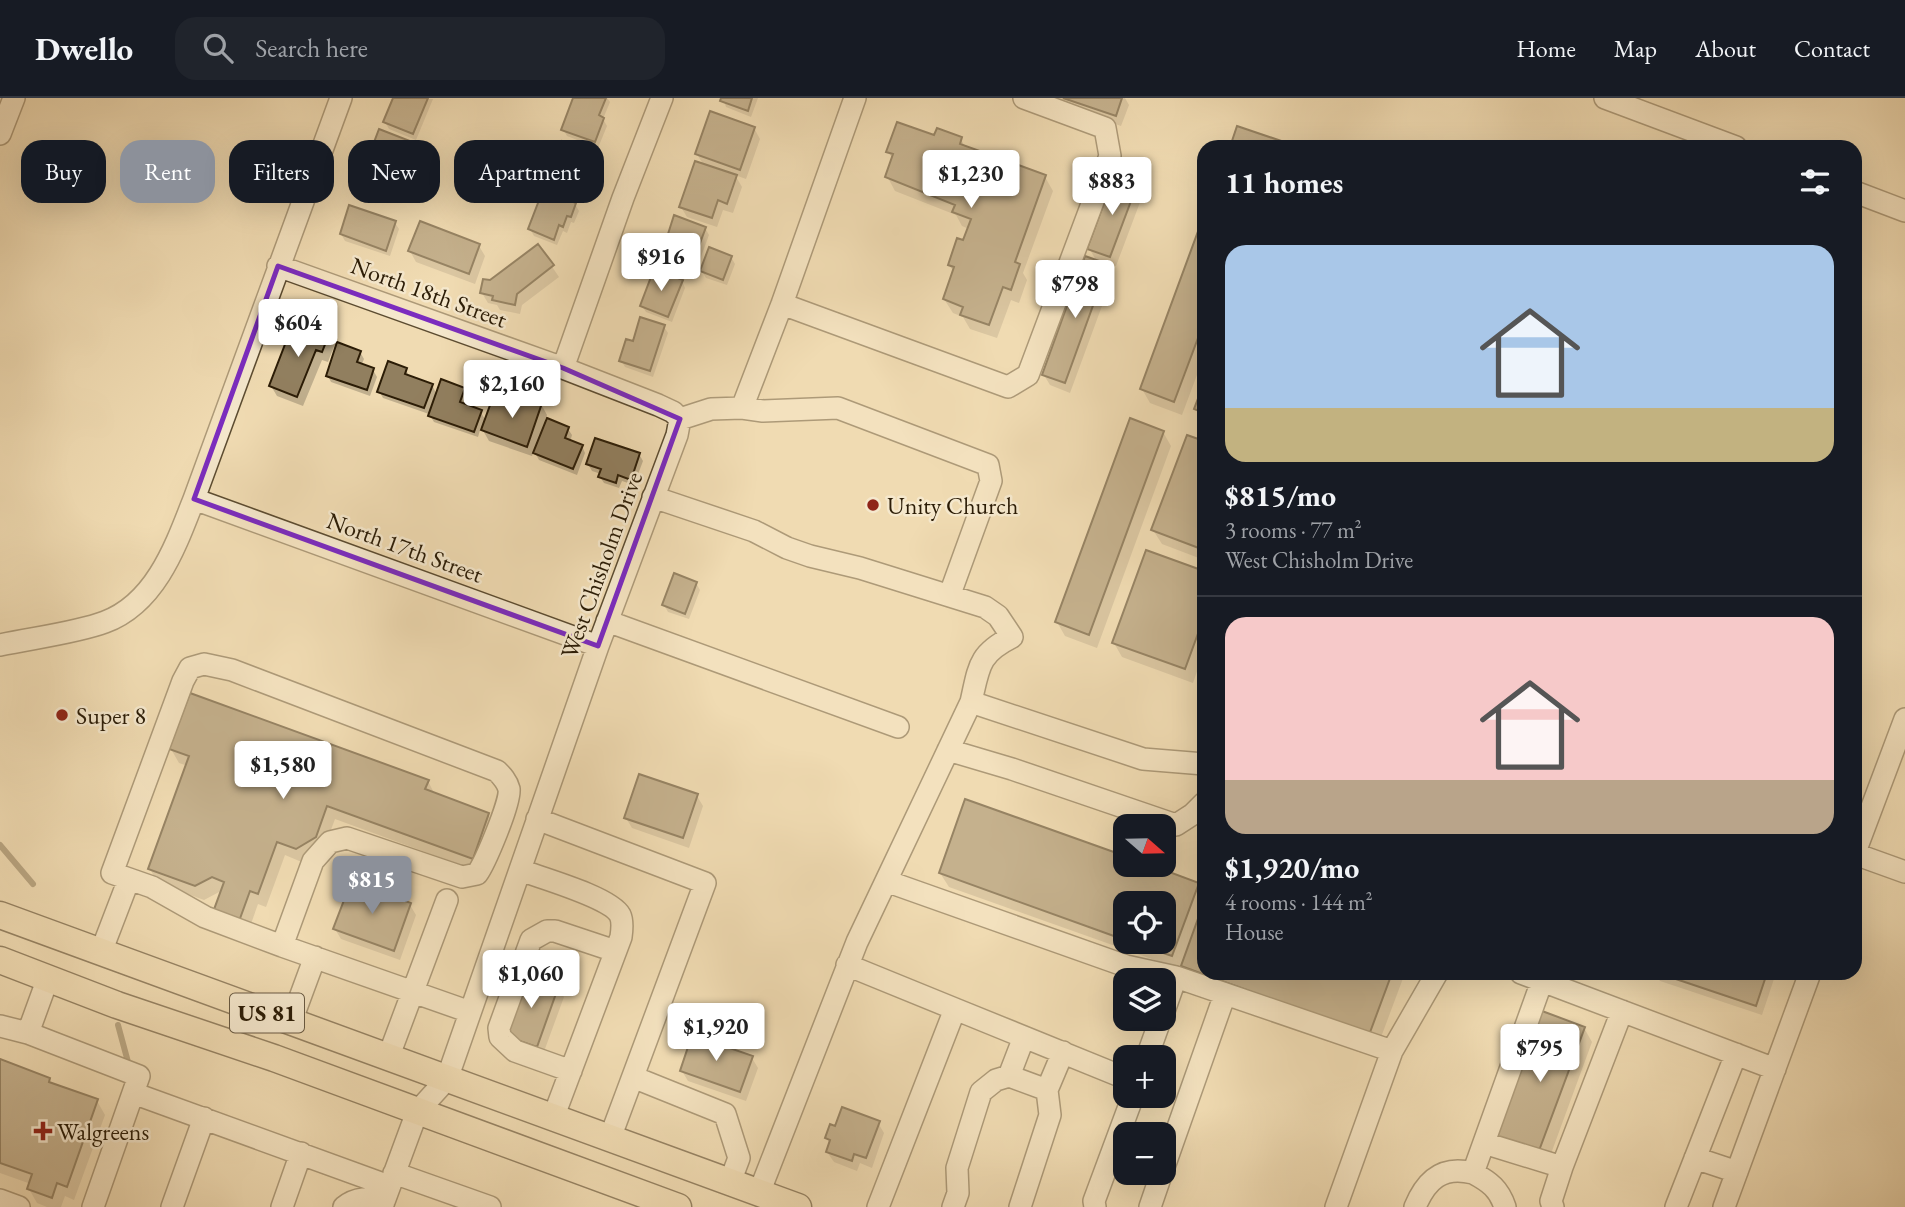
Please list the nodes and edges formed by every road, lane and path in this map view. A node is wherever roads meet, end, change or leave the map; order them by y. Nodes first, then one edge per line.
1 (14, 98) edge
2 (341, 98) edge
3 (662, 98) edge
4 (855, 98) edge
5 (1024, 98) edge
6 (1605, 98) edge
7 (0, 134) edge
8 (1717, 140) edge
9 (1862, 195) edge
10 (1905, 211) edge
11 (278, 266) junction
12 (782, 304) junction
13 (563, 368) junction
14 (742, 408) junction
15 (680, 419) junction
16 (653, 497) junction
17 (194, 499) junction
18 (950, 594) junction
19 (607, 621) junction
20 (0, 645) edge
21 (598, 646) junction
22 (971, 702) junction
23 (1905, 719) edge
24 (898, 727) dead end
25 (948, 750) junction
26 (1197, 764) edge
27 (1197, 811) edge
28 (537, 819) junction
29 (1862, 834) edge
30 (1862, 856) edge
31 (520, 870) junction
32 (1905, 872) edge
33 (129, 879) junction
34 (886, 881) junction
35 (447, 900) dead end
36 (0, 915) edge
37 (282, 946) junction
38 (615, 951) junction
39 (101, 952) junction
40 (315, 957) junction
41 (0, 960) edge
42 (847, 965) junction
43 (1135, 968) edge
44 (1176, 977) edge
45 (48, 978) junction
46 (1433, 980) edge
47 (1807, 980) edge
48 (1542, 981) joint
49 (413, 992) junction
50 (1225, 994) junction
51 (956, 1009) junction
52 (1622, 1011) junction
53 (470, 1012) junction
54 (291, 1022) junction
55 (0, 1026) edge
56 (28, 1033) junction
57 (1024, 1037) junction
58 (1392, 1051) junction
59 (1063, 1052) junction
60 (1736, 1054) junction
61 (388, 1058) junction
62 (1775, 1069) junction
63 (571, 1071) junction
64 (1113, 1072) edge
65 (1009, 1076) junction
66 (633, 1077) junction
67 (447, 1079) junction
68 (1047, 1090) junction
69 (133, 1093) junction
70 (1129, 1108) edge
71 (417, 1112) junction
72 (204, 1118) junction
73 (554, 1118) junction
74 (1176, 1133) edge
75 (610, 1139) junction
76 (1484, 1143) junction
77 (301, 1153) junction
78 (1695, 1158) junction
79 (1562, 1167) junction
80 (1473, 1172) junction
81 (1737, 1172) junction
82 (730, 1182) junction
83 (1158, 1185) edge
84 (388, 1191) edge
85 (759, 1193) junction
86 (0, 1200) edge
87 (19, 1207) edge
88 (93, 1207) edge
89 (172, 1207) edge
90 (282, 1207) edge
91 (344, 1207) edge
92 (490, 1207) edge
93 (678, 1207) edge
94 (798, 1207) edge
95 (877, 1207) edge
96 (953, 1207) edge
97 (1020, 1207) edge
98 (1095, 1207) edge
99 (1150, 1207) edge
100 (1336, 1207) edge
101 (1415, 1207) edge
102 (1506, 1207) edge
103 (1553, 1207) edge
104 (1676, 1207) edge
105 (1724, 1207) edge

1 - 7 street
2 - 11 street
3 - 13 street
4 - 12 street
5 - 12 street
6 - 8 street
9 - 10 street
11 - 13 street, North 18th Street
11 - 17 street
12 - 14 street
13 - 15 street
14 - 15 street
14 - 18 street
15 - 16 street, West Chisholm Drive
16 - 18 street
16 - 19 street, West Chisholm Drive
17 - 20 street
17 - 21 street, North 17th Street
18 - 22 street
19 - 21 street, West Chisholm Drive
19 - 24 street
21 - 28 street, West Chisholm Drive
22 - 25 street
22 - 26 street
23 - 29 street
25 - 27 street
25 - 34 street
28 - 31 street, West Chisholm Drive
28 - 66 street
30 - 32 street
31 - 38 street
31 - 53 street, West Chisholm Drive
33 - 37 street
33 - 37 street
33 - 39 street
34 - 42 street
34 - 43 street
35 - 49 street
36 - 39 main road, US 81
37 - 40 street
38 - 63 street
38 - 63 street
39 - 54 main road, US 81
40 - 49 street
40 - 54 street
41 - 45 main road, US 81
42 - 51 street
42 - 85 street
44 - 50 street
45 - 56 street
45 - 71 main road, US 81
46 - 58 street
47 - 62 street
48 - 52 street
48 - 76 street
49 - 53 street
49 - 61 street
50 - 58 street
50 - 74 street
51 - 57 street
51 - 95 street
52 - 60 street
52 - 79 street
53 - 67 street, West Chisholm Drive
54 - 61 main road, US 81
55 - 56 street
56 - 69 street
57 - 59 street
57 - 65 street
58 - 100 street
59 - 64 street
59 - 68 street
60 - 62 street
60 - 78 street
61 - 67 main road, US 81
62 - 81 street
63 - 73 street
65 - 68 street
65 - 96 street
66 - 75 street
66 - 82 street
67 - 71 street, West Chisholm Drive
67 - 73 main road, US 81
68 - 97 street
69 - 72 street
69 - 88 street
70 - 98 street
71 - 84 street
71 - 93 main road, US 81
72 - 77 street
72 - 89 street
73 - 75 main road, US 81
75 - 82 main road, US 81
76 - 79 street
76 - 80 street
77 - 84 street
77 - 90 street
78 - 81 street
78 - 104 street
79 - 103 street
80 - 101 street
80 - 102 street
81 - 105 street
82 - 85 main road, US 81
83 - 99 street
84 - 91 street
84 - 92 street
85 - 94 main road, US 81
86 - 87 street

